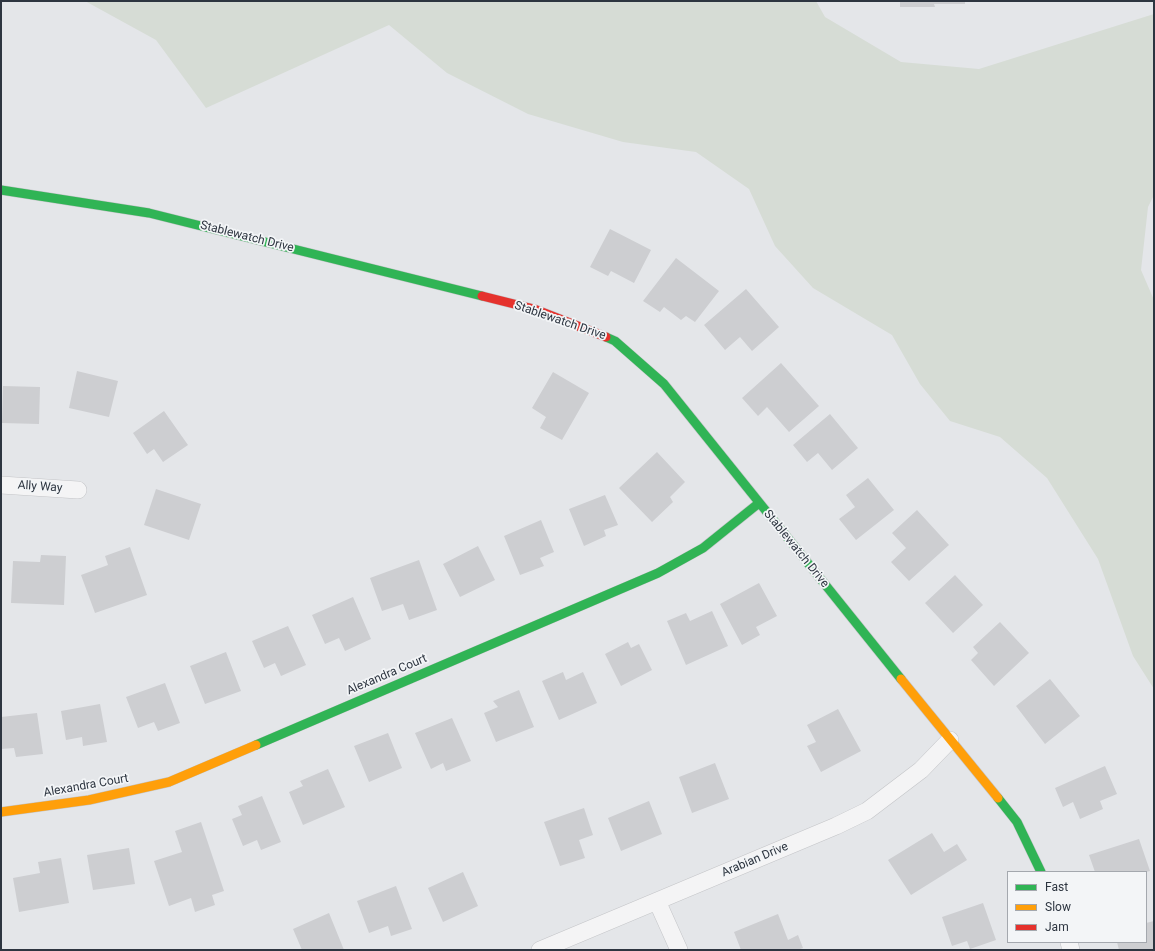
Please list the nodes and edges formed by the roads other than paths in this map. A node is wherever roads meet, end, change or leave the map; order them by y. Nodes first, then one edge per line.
1 (1, 190) edge
2 (1, 485) edge
3 (78, 490) dead end
4 (759, 504) junction
5 (950, 740) junction
6 (1, 812) edge
7 (1041, 871) edge
8 (657, 901) junction
9 (540, 950) edge
10 (679, 950) edge

1 - 4 street, Stablewatch Drive
2 - 3 street, Ally Way
4 - 5 street, Stablewatch Drive
4 - 6 street, Alexandra Court
5 - 7 street, Stablewatch Drive
5 - 8 street, Arabian Drive
8 - 9 street, Arabian Drive
8 - 10 street

